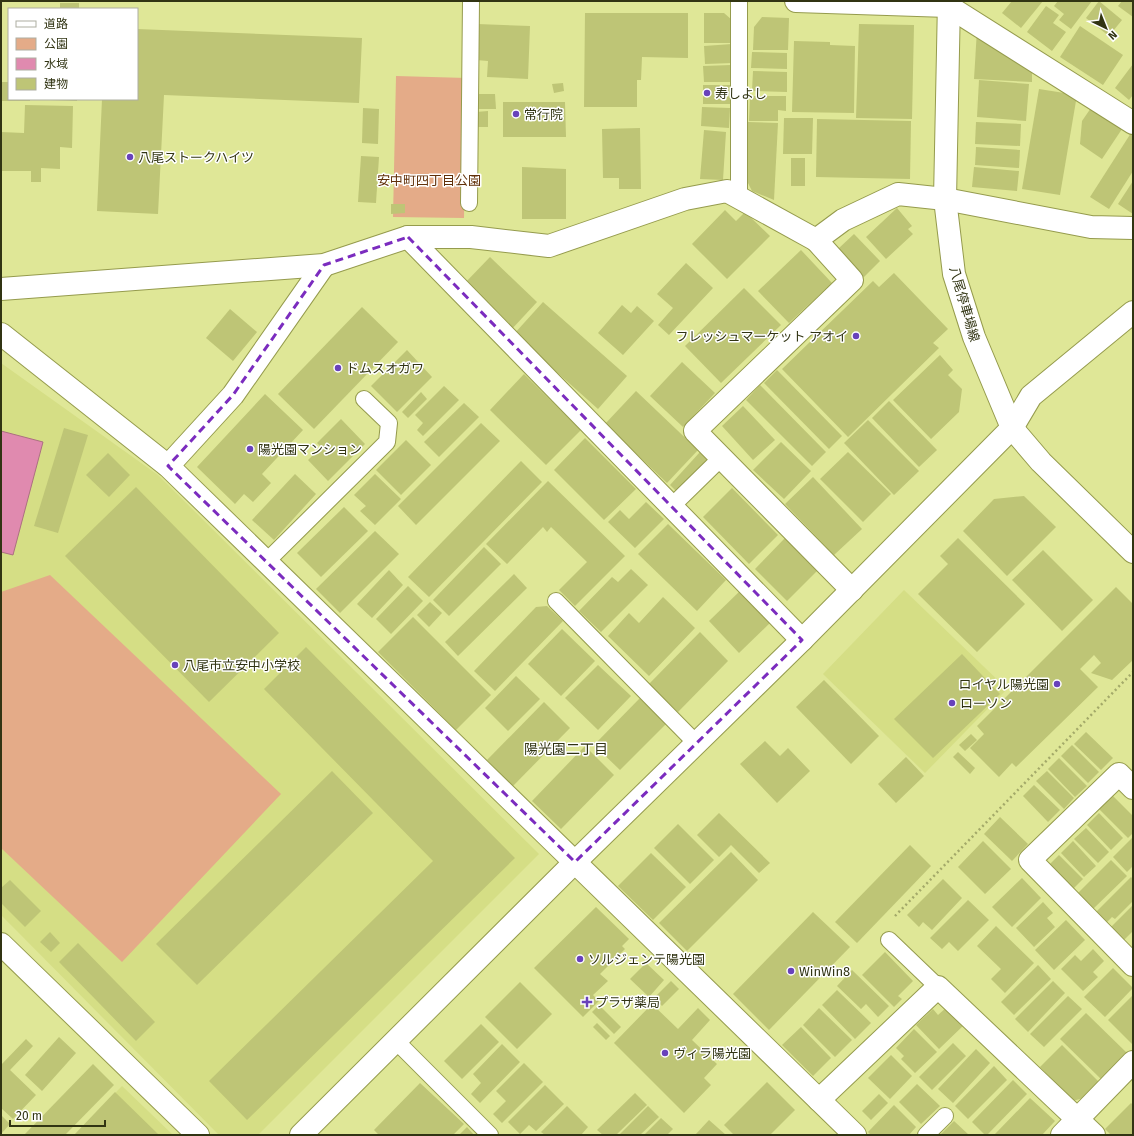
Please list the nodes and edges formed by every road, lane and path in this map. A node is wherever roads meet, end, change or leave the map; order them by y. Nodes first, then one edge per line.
1 (471, 1) edge
2 (739, 1) edge
3 (796, 1) edge
4 (948, 3) edge
5 (1133, 123) edge
6 (739, 197) junction
7 (945, 199) junction
8 (469, 203) dead end
9 (1133, 228) edge
10 (408, 237) junction
11 (816, 240) junction
12 (324, 265) junction
13 (1, 289) edge
14 (1133, 312) edge
15 (1, 334) edge
16 (364, 399) dead end
17 (1012, 428) junction
18 (721, 458) junction
19 (168, 466) junction
20 (672, 506) junction
21 (1133, 552) edge
22 (266, 562) junction
23 (852, 590) junction
24 (556, 601) dead end
25 (802, 640) junction
26 (1133, 672) edge
27 (696, 743) junction
28 (1133, 788) edge
29 (575, 862) junction
30 (889, 940) joint
31 (1, 944) edge
32 (1133, 964) edge
33 (938, 987) junction
34 (396, 1041) junction
35 (1133, 1062) edge
36 (819, 1100) junction
37 (945, 1116) dead end
38 (1078, 1119) junction
39 (198, 1135) edge
40 (301, 1135) edge
41 (490, 1135) edge
42 (855, 1135) edge
43 (926, 1135) edge
44 (1062, 1135) edge
45 (1094, 1135) edge

1 - 8 lane
2 - 6 lane
3 - 4 street
4 - 5 street
4 - 7 street, 八尾停車場線
6 - 10 street
6 - 11 street
7 - 9 street
7 - 11 street
7 - 17 street, 八尾停車場線
10 - 12 street
10 - 20 street
11 - 18 street
12 - 13 street
12 - 19 street
14 - 17 street
15 - 19 street
16 - 22 lane
17 - 21 street, 八尾停車場線
17 - 23 street
18 - 20 lane
18 - 23 street
19 - 22 street
20 - 25 street
22 - 29 street
23 - 25 street
24 - 27 lane
25 - 27 street
26 - 30 path
27 - 29 street
28 - 32 street
29 - 34 street
29 - 36 street
30 - 33 lane
31 - 39 street
33 - 36 street
33 - 38 street
34 - 40 street
34 - 41 lane
35 - 38 street
36 - 42 street
37 - 43 lane
38 - 44 street
38 - 45 street

